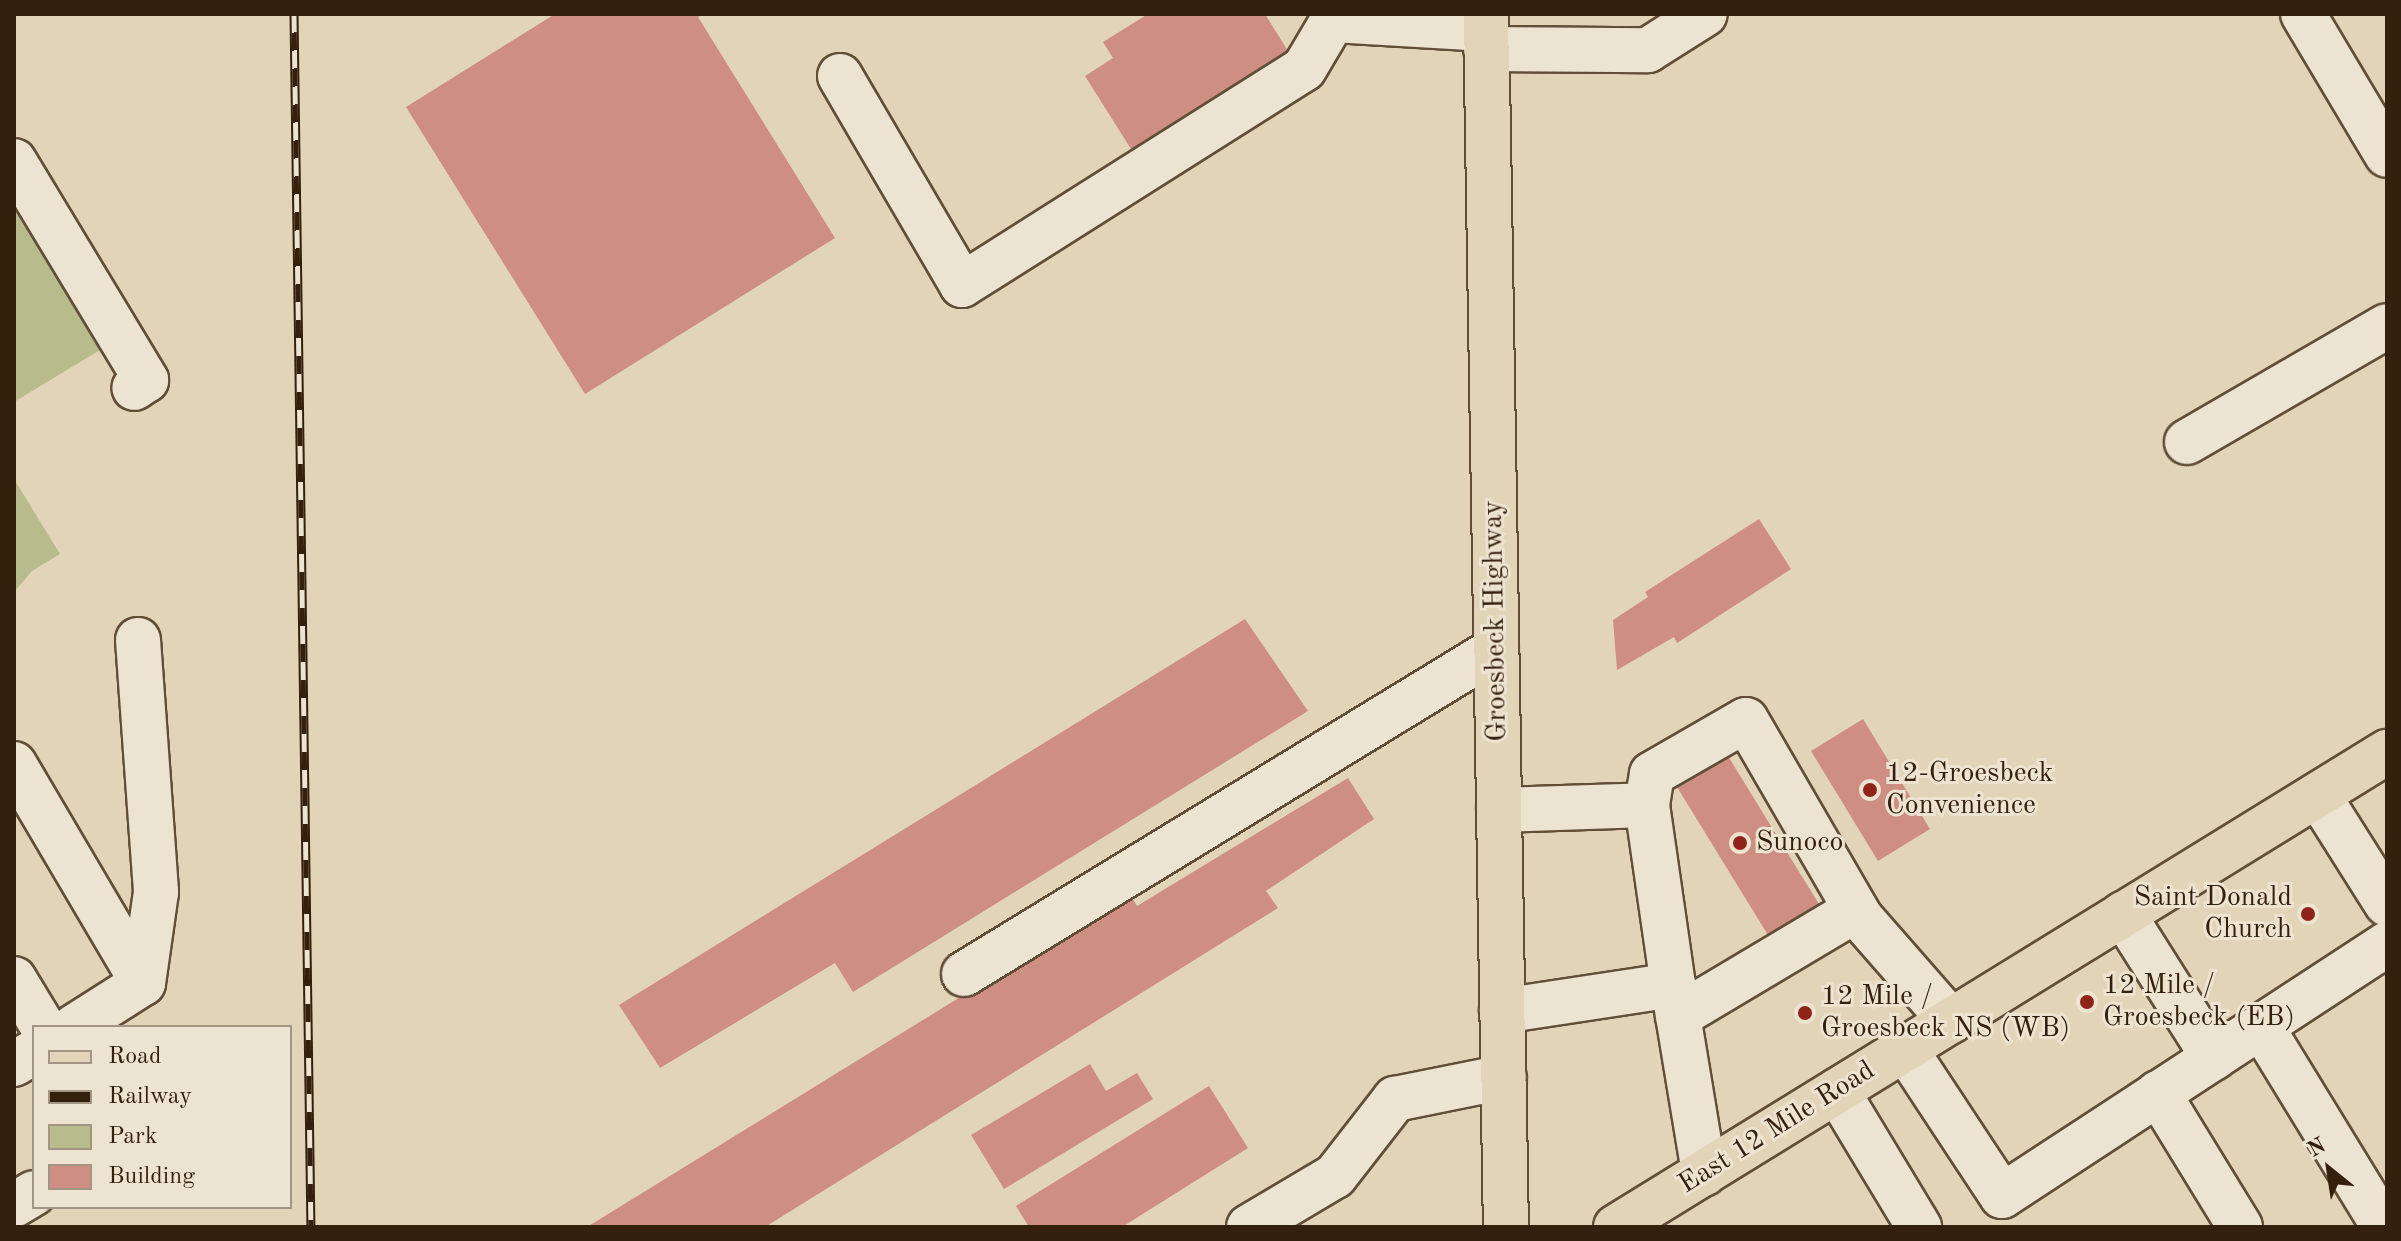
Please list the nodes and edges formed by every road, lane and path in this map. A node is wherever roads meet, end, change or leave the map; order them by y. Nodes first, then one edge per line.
1 (1705, 14) edge
2 (2303, 14) edge
3 (1486, 30) edge
4 (840, 76) dead end
5 (2387, 155) edge
6 (14, 161) edge
7 (2387, 326) edge
8 (134, 388) dead end
9 (2187, 442) dead end
10 (138, 640) dead end
11 (1496, 649) junction
12 (2387, 752) edge
13 (14, 764) edge
14 (2318, 795) junction
15 (1647, 805) junction
16 (1499, 810) junction
17 (2387, 904) edge
18 (1856, 910) junction
19 (2123, 914) junction
20 (2387, 944) edge
21 (964, 974) dead end
22 (14, 979) edge
23 (143, 983) junction
24 (1676, 1000) junction
25 (1502, 1011) junction
26 (1951, 1021) junction
27 (42, 1025) edge
28 (77, 1025) edge
29 (2261, 1026) junction
30 (1905, 1049) junction
31 (32, 1053) edge
32 (2214, 1058) junction
33 (14, 1064) edge
34 (1504, 1077) junction
35 (1837, 1091) junction
36 (2158, 1093) junction
37 (1704, 1173) junction
38 (32, 1194) edge
39 (14, 1205) edge
40 (2010, 1212) edge
41 (1249, 1227) edge
42 (1506, 1227) edge
43 (1616, 1227) edge
44 (1919, 1227) edge
45 (2240, 1227) edge
46 (2384, 1227) edge

1 - 3 lane
2 - 5 lane
3 - 4 lane
3 - 11 main road, Groesbeck Highway
6 - 8 lane
7 - 9 lane
10 - 23 lane
11 - 16 main road, Groesbeck Highway
11 - 21 lane
12 - 14 main road, East 12 Mile Road
13 - 23 lane
14 - 17 lane
14 - 19 main road, East 12 Mile Road
15 - 16 lane
15 - 18 lane
15 - 24 lane
16 - 25 main road, Groesbeck Highway
18 - 24 lane
18 - 26 lane
19 - 26 main road, East 12 Mile Road
19 - 32 lane
20 - 29 lane
22 - 27 lane
23 - 28 lane
24 - 25 lane
24 - 37 lane
25 - 34 main road, Groesbeck Highway
26 - 30 main road, East 12 Mile Road
29 - 32 lane
29 - 46 lane
30 - 35 main road, East 12 Mile Road
30 - 40 lane
31 - 33 lane
32 - 36 lane
34 - 41 lane
34 - 42 main road, Groesbeck Highway
35 - 37 main road, East 12 Mile Road
35 - 44 lane
36 - 40 lane
36 - 45 lane
37 - 43 main road, East 12 Mile Road
38 - 39 lane

